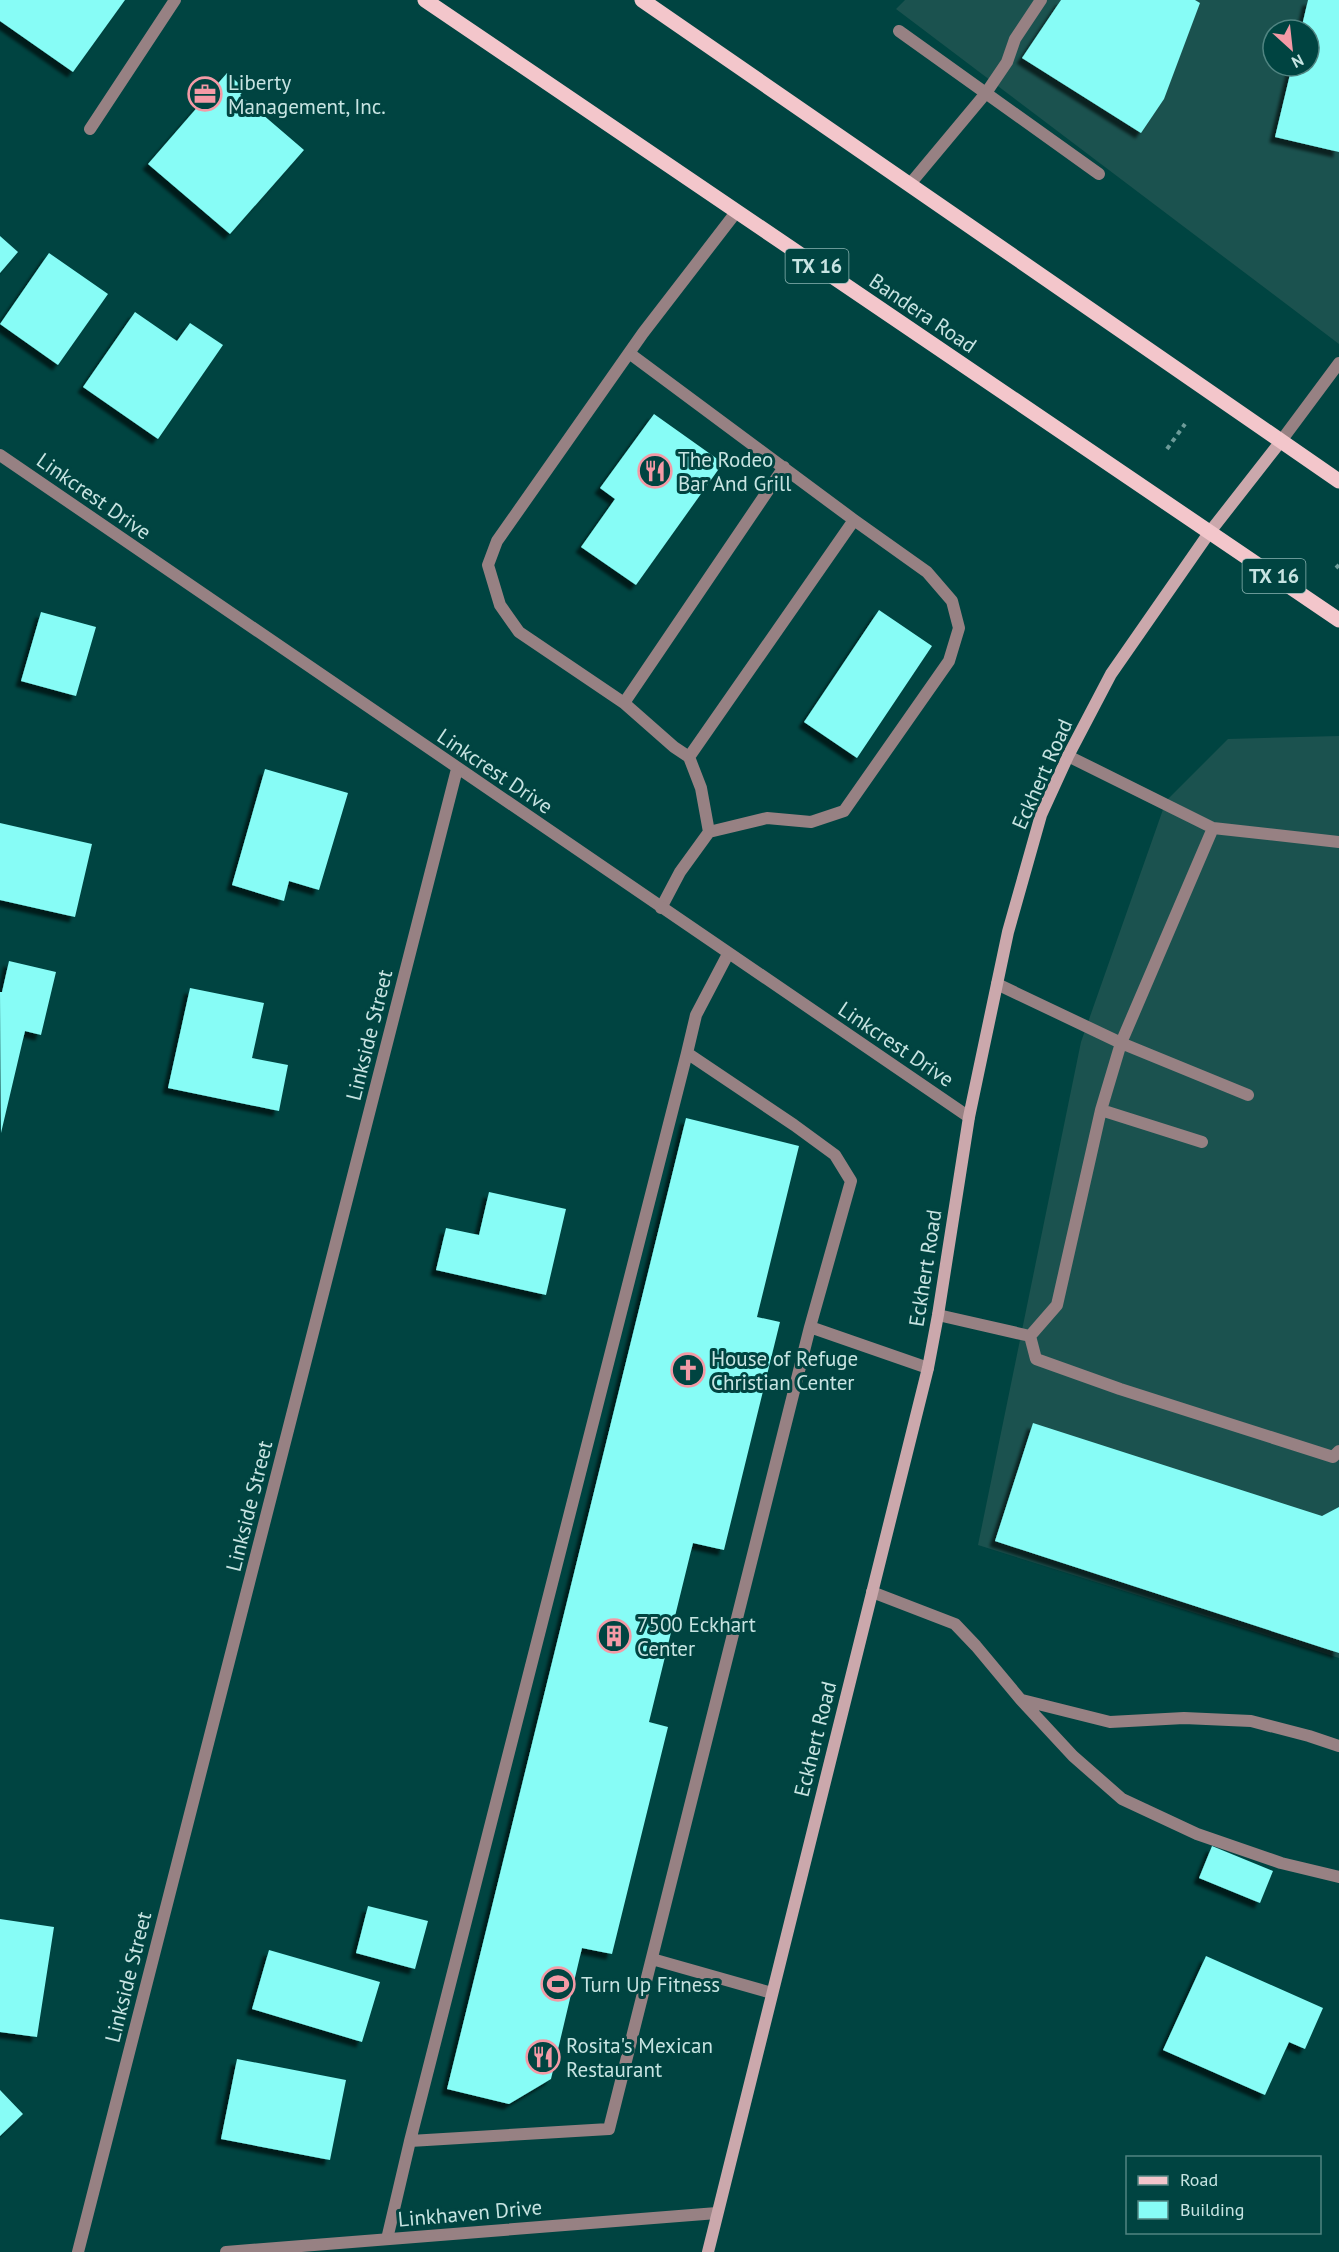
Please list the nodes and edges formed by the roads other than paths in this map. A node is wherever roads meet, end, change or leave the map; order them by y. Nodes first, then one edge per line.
1 (175, 0) edge
2 (425, 0) edge
3 (1041, 0) edge
4 (652, 3) edge
5 (899, 31) dead end
6 (986, 93) junction
7 (90, 129) dead end
8 (1099, 174) dead end
9 (910, 184) junction
10 (737, 211) junction
11 (629, 353) junction
12 (1339, 363) edge
13 (1281, 441) junction
14 (0, 455) edge
15 (784, 466) junction
16 (1339, 481) edge
17 (854, 520) junction
18 (1209, 533) junction
19 (1339, 620) edge
20 (624, 703) junction
21 (1068, 756) junction
22 (689, 757) junction
23 (457, 769) junction
24 (1214, 828) junction
25 (710, 832) junction
26 (1339, 842) edge
27 (661, 908) junction
28 (728, 954) junction
29 (997, 984) junction
30 (1121, 1043) junction
31 (687, 1053) junction
32 (1248, 1095) dead end
33 (1101, 1110) junction
34 (969, 1118) junction
35 (1202, 1143) dead end
36 (938, 1315) junction
37 (810, 1327) junction
38 (1030, 1336) junction
39 (928, 1368) junction
40 (1339, 1452) edge
41 (872, 1592) junction
42 (1021, 1700) junction
43 (1339, 1746) edge
44 (1339, 1877) edge
45 (652, 1959) junction
46 (772, 1993) junction
47 (410, 2141) junction
48 (717, 2213) junction
49 (387, 2239) junction
50 (78, 2252) edge
51 (226, 2252) edge
52 (708, 2252) edge

1 - 7 street
2 - 10 main road, Bandera Road / TX 16
3 - 6 street
4 - 9 main road
5 - 6 street
6 - 8 street
6 - 9 street
9 - 13 main road
10 - 11 street
10 - 18 main road, Bandera Road / TX 16
11 - 15 street
11 - 20 street
12 - 13 street, Eckhert Road
13 - 16 main road
13 - 18 main road, Eckhert Road
14 - 23 street, Linkcrest Drive
15 - 17 street
15 - 20 street
17 - 22 street
17 - 25 street
18 - 19 main road, Bandera Road / TX 16
18 - 21 main road, Eckhert Road
20 - 22 street
21 - 24 street
21 - 29 main road, Eckhert Road
22 - 25 street
23 - 27 street, Linkcrest Drive
23 - 50 street, Linkside Street
24 - 26 street
24 - 30 street
25 - 27 street
27 - 28 street, Linkcrest Drive
28 - 31 street
28 - 34 street, Linkcrest Drive
29 - 30 street
29 - 34 main road, Eckhert Road
30 - 32 street
30 - 33 street
31 - 37 street
31 - 47 street
33 - 35 street
33 - 38 street
34 - 36 main road, Eckhert Road
36 - 38 street
36 - 39 main road, Eckhert Road
37 - 39 street
37 - 45 street
38 - 40 street
39 - 41 main road, Eckhert Road
41 - 42 street
41 - 46 main road, Eckhert Road
42 - 43 street
42 - 44 street
45 - 46 street
45 - 47 street
46 - 48 main road, Eckhert Road
47 - 49 street
48 - 49 street, Linkhaven Drive
48 - 52 main road, Eckhert Road
49 - 51 street, Linkhaven Drive

